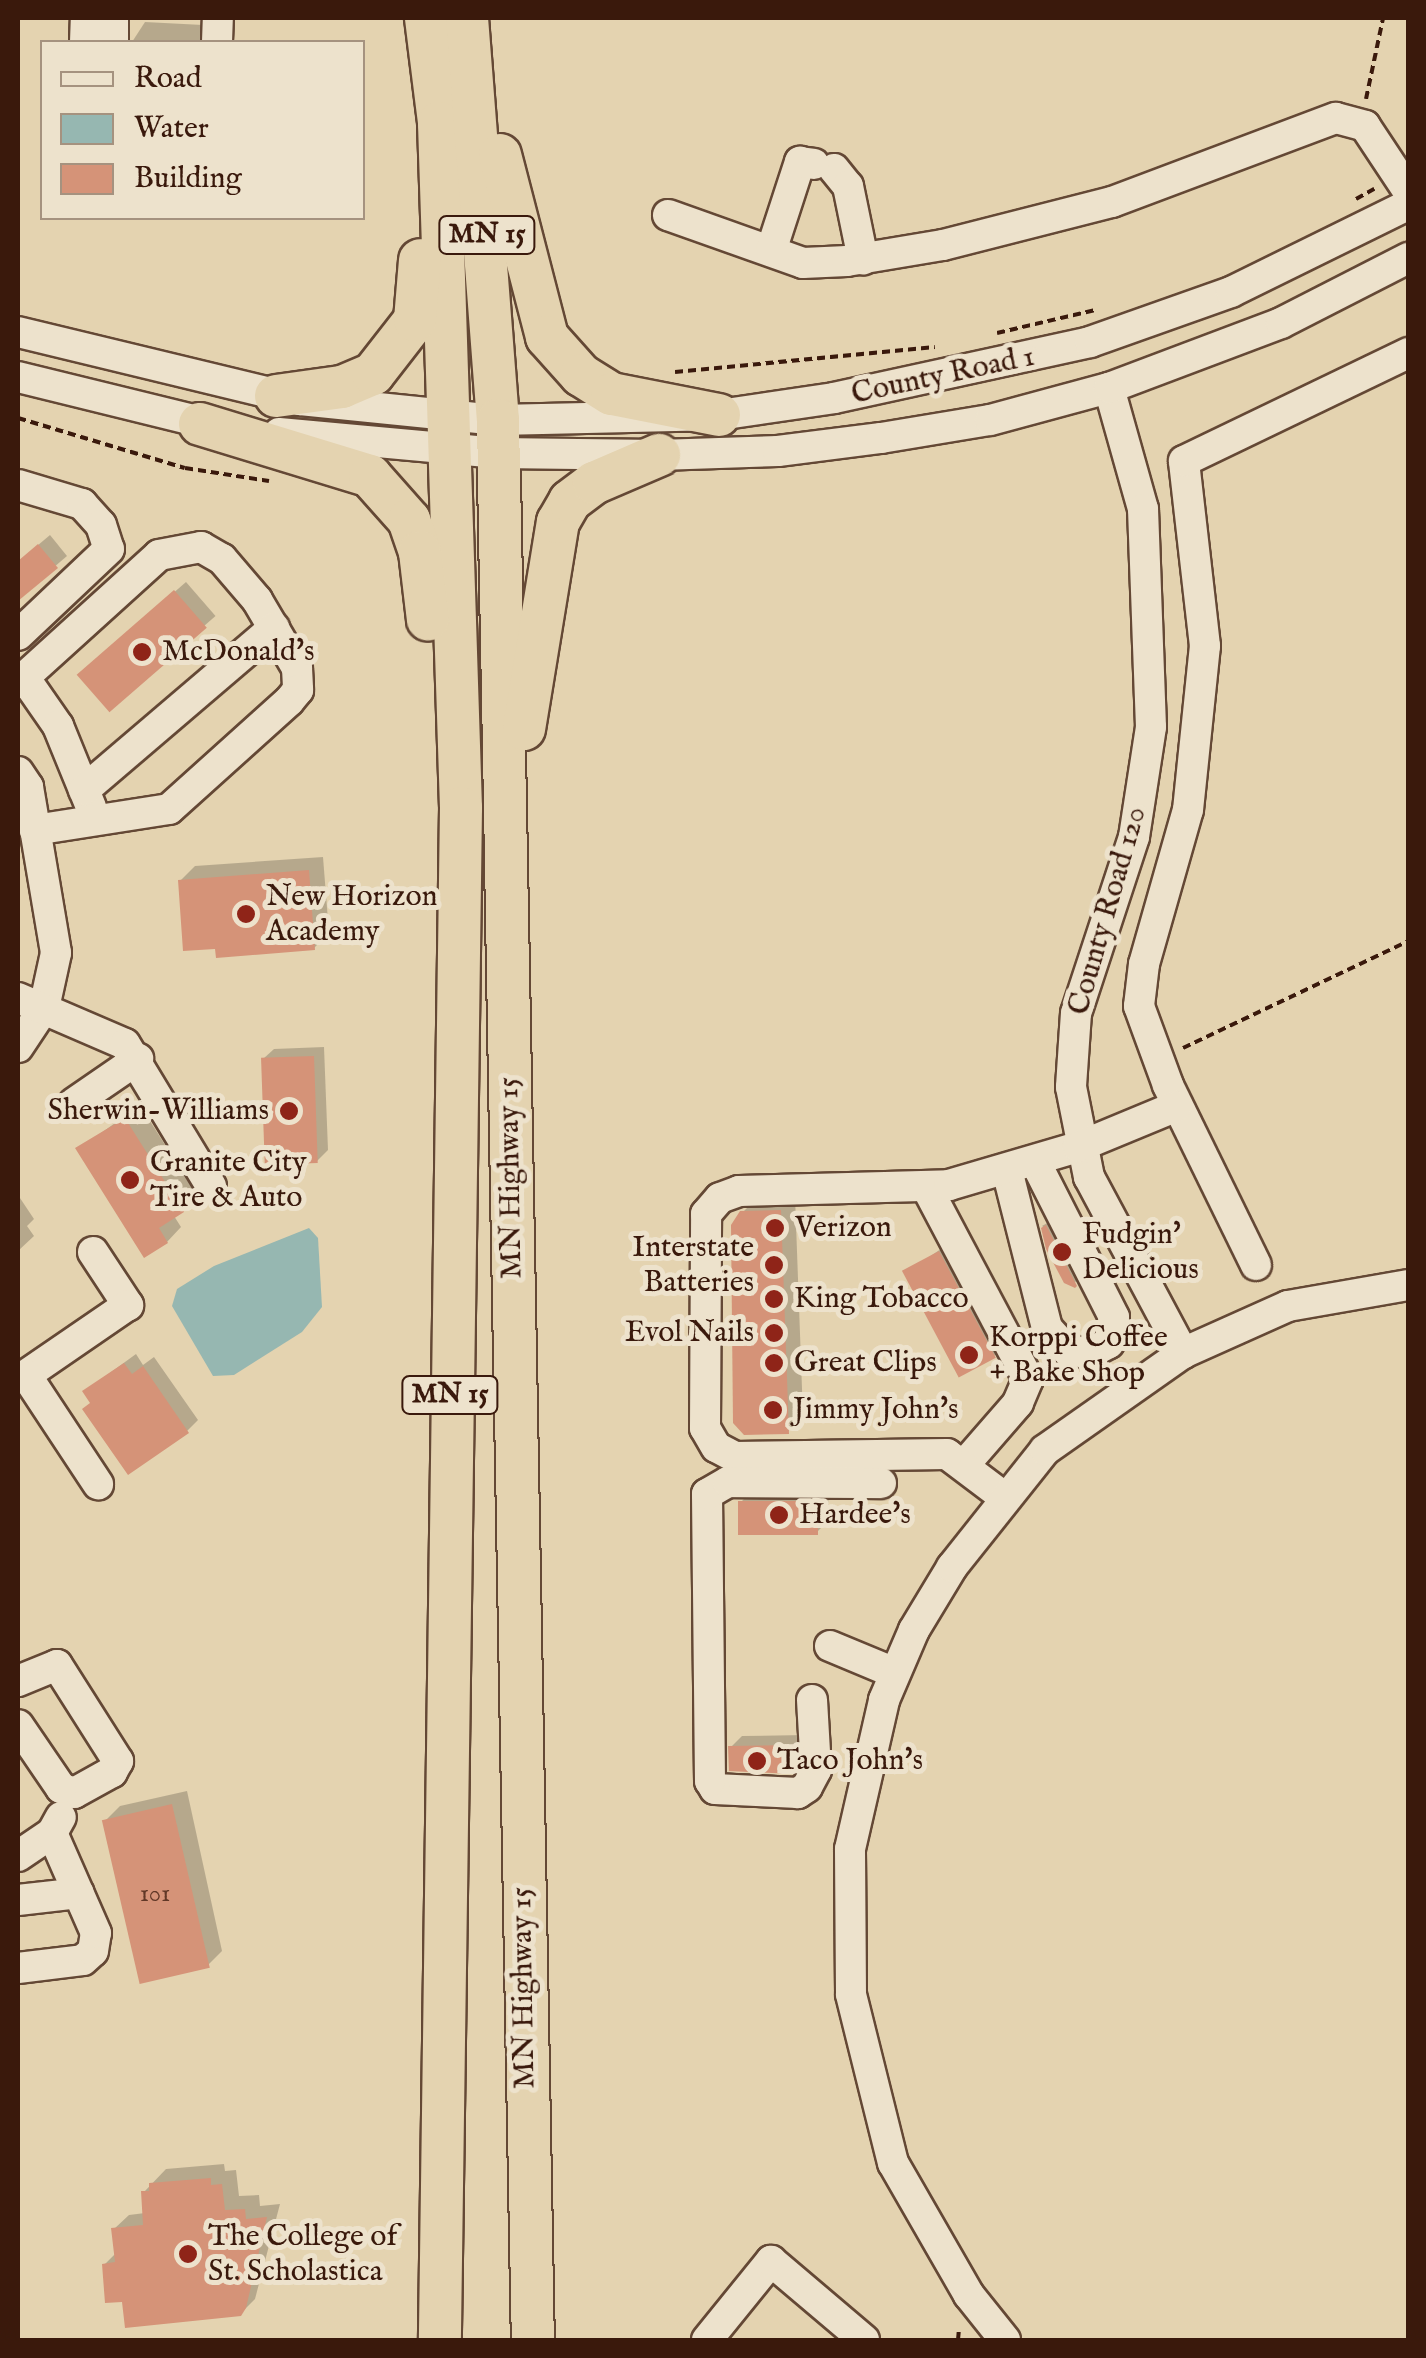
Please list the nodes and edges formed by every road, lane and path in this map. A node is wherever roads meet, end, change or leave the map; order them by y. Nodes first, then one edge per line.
1 (426, 18) edge
2 (467, 18) edge
3 (1383, 18) edge
4 (453, 70) junction
5 (1357, 122) junction
6 (1404, 182) edge
7 (1349, 202) dead end
8 (1408, 205) edge
9 (668, 215) dead end
10 (771, 251) junction
11 (863, 258) junction
12 (1408, 258) edge
13 (1114, 306) dead end
14 (18, 332) edge
15 (990, 334) dead end
16 (938, 347) dead end
17 (1408, 353) edge
18 (662, 371) dead end
19 (18, 377) edge
20 (1110, 388) junction
21 (276, 396) junction
22 (720, 414) junction
23 (18, 418) edge
24 (200, 424) junction
25 (448, 432) junction
26 (498, 436) junction
27 (660, 455) junction
28 (280, 482) dead end
29 (18, 486) edge
30 (274, 628) junction
31 (18, 636) edge
32 (21, 680) edge
33 (1152, 726) junction
34 (1198, 730) junction
35 (18, 772) edge
36 (84, 790) junction
37 (508, 818) junction
38 (96, 820) junction
39 (35, 830) junction
40 (459, 896) junction
41 (1408, 941) edge
42 (31, 1003) edge
43 (18, 1047) edge
44 (138, 1059) junction
45 (1172, 1095) junction
46 (74, 1103) dead end
47 (1078, 1147) junction
48 (1021, 1165) junction
49 (212, 1186) dead end
50 (927, 1188) junction
51 (93, 1252) dead end
52 (1256, 1266) dead end
53 (1408, 1284) edge
54 (1183, 1353) junction
55 (965, 1464) junction
56 (881, 1483) dead end
57 (98, 1484) dead end
58 (1004, 1497) junction
59 (830, 1646) dead end
60 (23, 1666) edge
61 (895, 1674) junction
62 (812, 1700) dead end
63 (18, 1725) edge
64 (74, 1792) junction
65 (52, 1833) junction
66 (18, 1856) edge
67 (78, 1893) junction
68 (18, 1900) edge
69 (18, 1968) edge
70 (956, 2313) dead end
71 (994, 2336) edge
72 (440, 2340) edge
73 (533, 2340) edge
74 (707, 2340) edge
75 (864, 2340) edge
76 (958, 2340) edge

1 - 4 highway, MN Highway 15 / MN 15
2 - 4 highway, MN Highway 15 / MN 15
3 - 5 path
4 - 21 highway
4 - 22 highway
4 - 25 highway, MN Highway 15 / MN 15
4 - 26 highway, MN Highway 15 / MN 15
5 - 6 street
5 - 11 street
6 - 7 path
8 - 22 street, County Road 1
9 - 10 street
10 - 11 street
10 - 11 street
12 - 20 street, County Road 1
13 - 15 path
14 - 21 street
16 - 18 path
17 - 34 street
19 - 24 street
20 - 27 street, County Road 1
20 - 33 street, County Road 120
21 - 25 street
22 - 26 street, County Road 1
23 - 28 path
24 - 25 street
24 - 40 highway
25 - 26 street, County Road 1
25 - 40 highway, MN Highway 15 / MN 15
26 - 27 street, County Road 1
26 - 37 highway, MN Highway 15 / MN 15
27 - 37 highway
29 - 31 street
30 - 32 street
30 - 36 street
30 - 38 street
32 - 36 street
33 - 34 street
33 - 47 street, County Road 120
34 - 45 street
35 - 39 street
36 - 38 street
37 - 73 highway, MN Highway 15 / MN 15
38 - 39 street
39 - 42 street
40 - 72 highway, MN Highway 15 / MN 15
41 - 45 path
42 - 43 street
42 - 44 street
44 - 46 street
44 - 49 street
45 - 47 street
45 - 52 street
47 - 48 street
47 - 54 street, County Road 120
48 - 48 street
48 - 50 street
50 - 55 street
50 - 55 street
51 - 57 street
53 - 54 street
54 - 58 street
55 - 58 street
56 - 62 street
58 - 61 street
59 - 61 street
60 - 64 street
61 - 71 street
63 - 64 street
64 - 65 street
65 - 66 street
65 - 67 street
67 - 68 street
67 - 69 street
70 - 76 path
74 - 75 street

